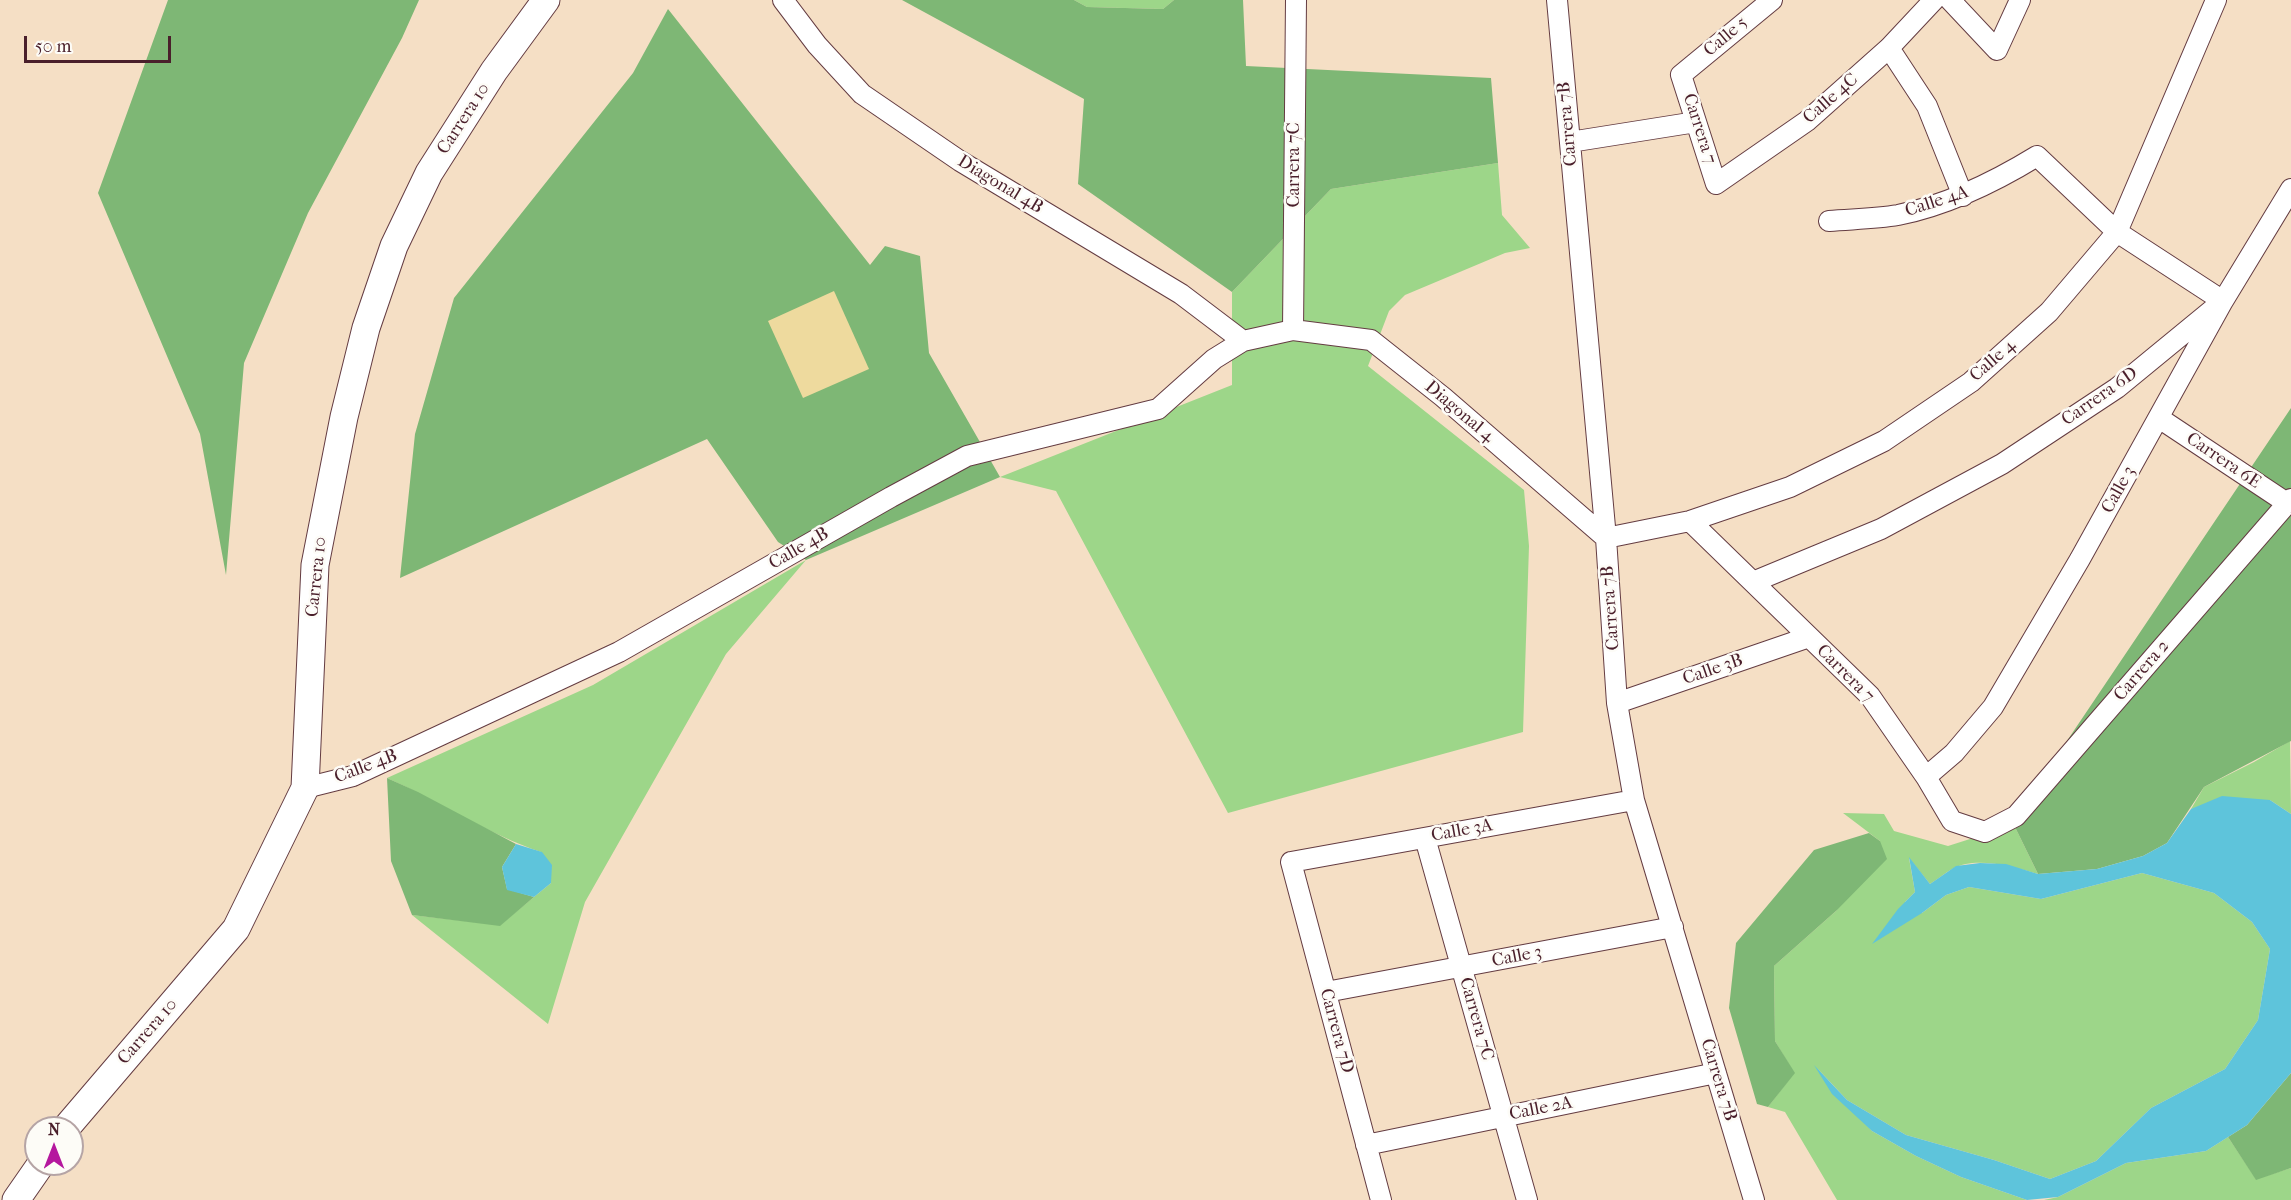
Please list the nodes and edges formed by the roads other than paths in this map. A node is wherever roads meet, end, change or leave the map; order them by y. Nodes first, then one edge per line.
1 (546, 0) edge
2 (783, 0) edge
3 (1296, 0) edge
4 (1557, 0) edge
5 (1772, 0) edge
6 (1934, 0) edge
7 (1950, 0) edge
8 (2020, 0) edge
9 (2216, 0) edge
10 (1889, 48) junction
11 (1681, 75) joint
12 (1696, 122) junction
13 (1570, 142) junction
14 (1716, 184) joint
15 (2291, 189) edge
16 (1963, 196) junction
17 (1829, 221) dead end
18 (2117, 232) junction
19 (2223, 301) junction
20 (1293, 330) junction
21 (1243, 341) junction
22 (2159, 418) junction
23 (2289, 501) edge
24 (1690, 521) junction
25 (1606, 538) junction
26 (1753, 582) junction
27 (1809, 637) junction
28 (1617, 703) junction
29 (1926, 777) junction
30 (305, 788) junction
31 (1634, 800) junction
32 (1985, 831) joint
33 (1425, 838) junction
34 (1291, 862) joint
35 (1672, 927) junction
36 (1461, 967) junction
37 (1326, 992) junction
38 (1716, 1073) junction
39 (76, 1116) edge
40 (1503, 1116) junction
41 (1366, 1145) junction
42 (33, 1176) edge
43 (16, 1200) edge
44 (1381, 1200) edge
45 (1527, 1200) edge
46 (1754, 1200) edge

1 - 30 street, Carrera 10
2 - 21 street, Diagonal 4B
3 - 20 street, Carrera 7C
4 - 13 street, Carrera 7B
5 - 11 street, Calle 5
6 - 10 street, Calle 4C
7 - 8 street
9 - 18 street, Calle 4
10 - 14 street, Calle 4C
10 - 16 street
11 - 12 street, Carrera 7
12 - 13 street
12 - 14 street, Carrera 7
13 - 25 street, Carrera 7B
15 - 19 street, Calle 3
16 - 17 street, Calle 4A
16 - 18 street, Calle 4A
18 - 19 street
18 - 24 street, Calle 4
19 - 22 street, Calle 3
19 - 26 street, Carrera 6D
20 - 21 street, Calle 4B
20 - 25 street, Diagonal 4
21 - 30 street, Calle 4B
22 - 23 street, Carrera 6E
22 - 29 street, Calle 3
23 - 32 street, Carrera 2
24 - 25 street, Calle 4
24 - 26 street, Carrera 7
25 - 28 street, Carrera 7B
26 - 27 street, Carrera 7
27 - 28 street, Calle 3B
27 - 29 street, Carrera 7
28 - 31 street, Carrera 7B
29 - 32 street, Carrera 7
30 - 39 street, Carrera 10
31 - 33 street, Calle 3A
31 - 35 street, Carrera 7B
33 - 34 street, Calle 3A
33 - 36 street, Carrera 7C
34 - 37 street, Carrera 7D
35 - 36 street, Calle 3
35 - 38 street, Carrera 7B
36 - 37 street, Calle 3
36 - 40 street, Carrera 7C
37 - 41 street, Carrera 7D
38 - 40 street, Calle 2A
38 - 46 street, Carrera 7B
40 - 41 street, Calle 2A
40 - 45 street, Carrera 7C
41 - 44 street, Carrera 7D
42 - 43 street

